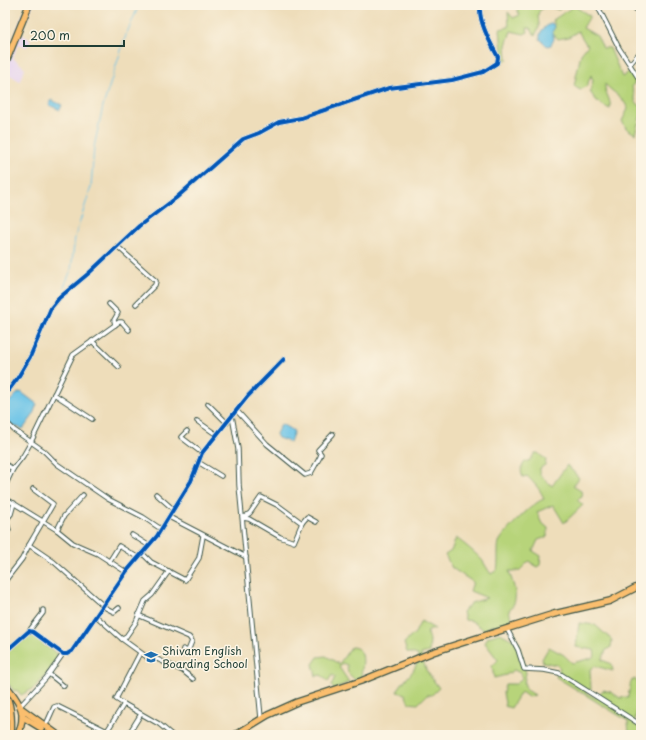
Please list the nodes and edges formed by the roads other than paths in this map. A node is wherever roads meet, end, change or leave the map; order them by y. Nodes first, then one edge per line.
1 (29, 5) edge
2 (481, 5) edge
3 (596, 5) edge
4 (629, 5) edge
5 (641, 12) edge
6 (641, 50) edge
7 (5, 64) edge
8 (630, 64) junction
9 (641, 82) edge
10 (117, 246) junction
11 (109, 304) dead end
12 (136, 304) dead end
13 (115, 325) junction
14 (130, 330) dead end
15 (92, 341) junction
16 (284, 359) dead end
17 (120, 367) dead end
18 (54, 394) junction
19 (5, 395) edge
20 (208, 404) dead end
21 (237, 411) junction
22 (232, 416) junction
23 (92, 419) dead end
24 (5, 421) edge
25 (197, 421) dead end
26 (227, 423) junction
27 (187, 431) dead end
28 (333, 434) dead end
29 (217, 435) junction
30 (31, 442) junction
31 (202, 453) junction
32 (198, 462) junction
33 (5, 464) edge
34 (13, 469) junction
35 (221, 476) dead end
36 (5, 486) edge
37 (33, 489) dead end
38 (156, 494) dead end
39 (83, 495) dead end
40 (5, 498) edge
41 (14, 503) junction
42 (173, 509) junction
43 (169, 517) junction
44 (243, 518) junction
45 (44, 522) junction
46 (316, 522) dead end
47 (302, 523) junction
48 (161, 529) junction
49 (10, 530) dead end
50 (58, 530) junction
51 (132, 535) dead end
52 (203, 536) junction
53 (29, 545) junction
54 (148, 546) junction
55 (142, 553) junction
56 (137, 557) junction
57 (246, 557) junction
58 (109, 562) junction
59 (169, 571) junction
60 (126, 572) junction
61 (5, 581) edge
62 (641, 585) edge
63 (102, 606) junction
64 (119, 608) dead end
65 (43, 610) dead end
66 (138, 615) junction
67 (96, 616) junction
68 (507, 629) junction
69 (29, 631) junction
70 (122, 639) junction
71 (183, 649) dead end
72 (5, 652) edge
73 (140, 653) junction
74 (63, 654) junction
75 (49, 674) junction
76 (193, 679) dead end
77 (5, 684) edge
78 (64, 686) dead end
79 (5, 693) edge
80 (15, 697) junction
81 (9, 700) junction
82 (124, 704) junction
83 (21, 707) junction
84 (141, 714) junction
85 (23, 717) junction
86 (261, 718) junction
87 (641, 725) edge
88 (45, 727) junction
89 (12, 728) junction
90 (19, 733) edge
91 (11, 735) edge
92 (52, 735) edge
93 (58, 735) edge
94 (128, 735) edge
95 (172, 735) edge
96 (235, 735) edge

1 - 7 main road
2 - 10 street
3 - 8 street
4 - 5 street
6 - 8 street
8 - 9 street
10 - 12 street
10 - 19 street
11 - 13 street
13 - 14 street
13 - 15 street
15 - 17 street
15 - 18 street
16 - 21 street
18 - 23 street
18 - 30 street
20 - 26 street
21 - 22 street
21 - 28 street
22 - 26 street
22 - 44 street
24 - 30 street
25 - 29 street
26 - 29 street
27 - 31 street
29 - 31 street
30 - 34 street
30 - 48 street
31 - 32 street
32 - 35 street
32 - 42 street
33 - 34 street
34 - 36 street
37 - 45 street
38 - 42 street
39 - 50 street
40 - 41 street
41 - 45 street
41 - 49 street
42 - 43 street
43 - 48 street
43 - 52 street
44 - 47 street
44 - 47 street
44 - 57 street
45 - 50 street
45 - 53 street
46 - 47 street
48 - 54 street
50 - 58 street
51 - 54 street
52 - 57 street
52 - 59 street
53 - 61 street
53 - 63 street
54 - 55 street
55 - 56 street
55 - 59 street
56 - 58 street
56 - 60 street
57 - 86 street
58 - 60 street
59 - 66 street
60 - 63 street
62 - 68 main road
63 - 64 street
63 - 67 street
65 - 69 street
66 - 70 street
66 - 71 street
67 - 70 street
67 - 74 street
68 - 86 main road
68 - 87 street
69 - 72 street
69 - 74 street
70 - 73 street
73 - 76 street
73 - 82 street
74 - 75 street
75 - 78 street
75 - 83 street
77 - 80 main road
79 - 81 main road
80 - 81 main road
80 - 83 main road
81 - 89 main road
82 - 84 street
82 - 88 street
83 - 85 main road
83 - 88 main road
84 - 94 street
84 - 95 street
85 - 90 main road
85 - 92 main road
86 - 96 main road
88 - 93 main road
89 - 90 main road
89 - 91 main road

